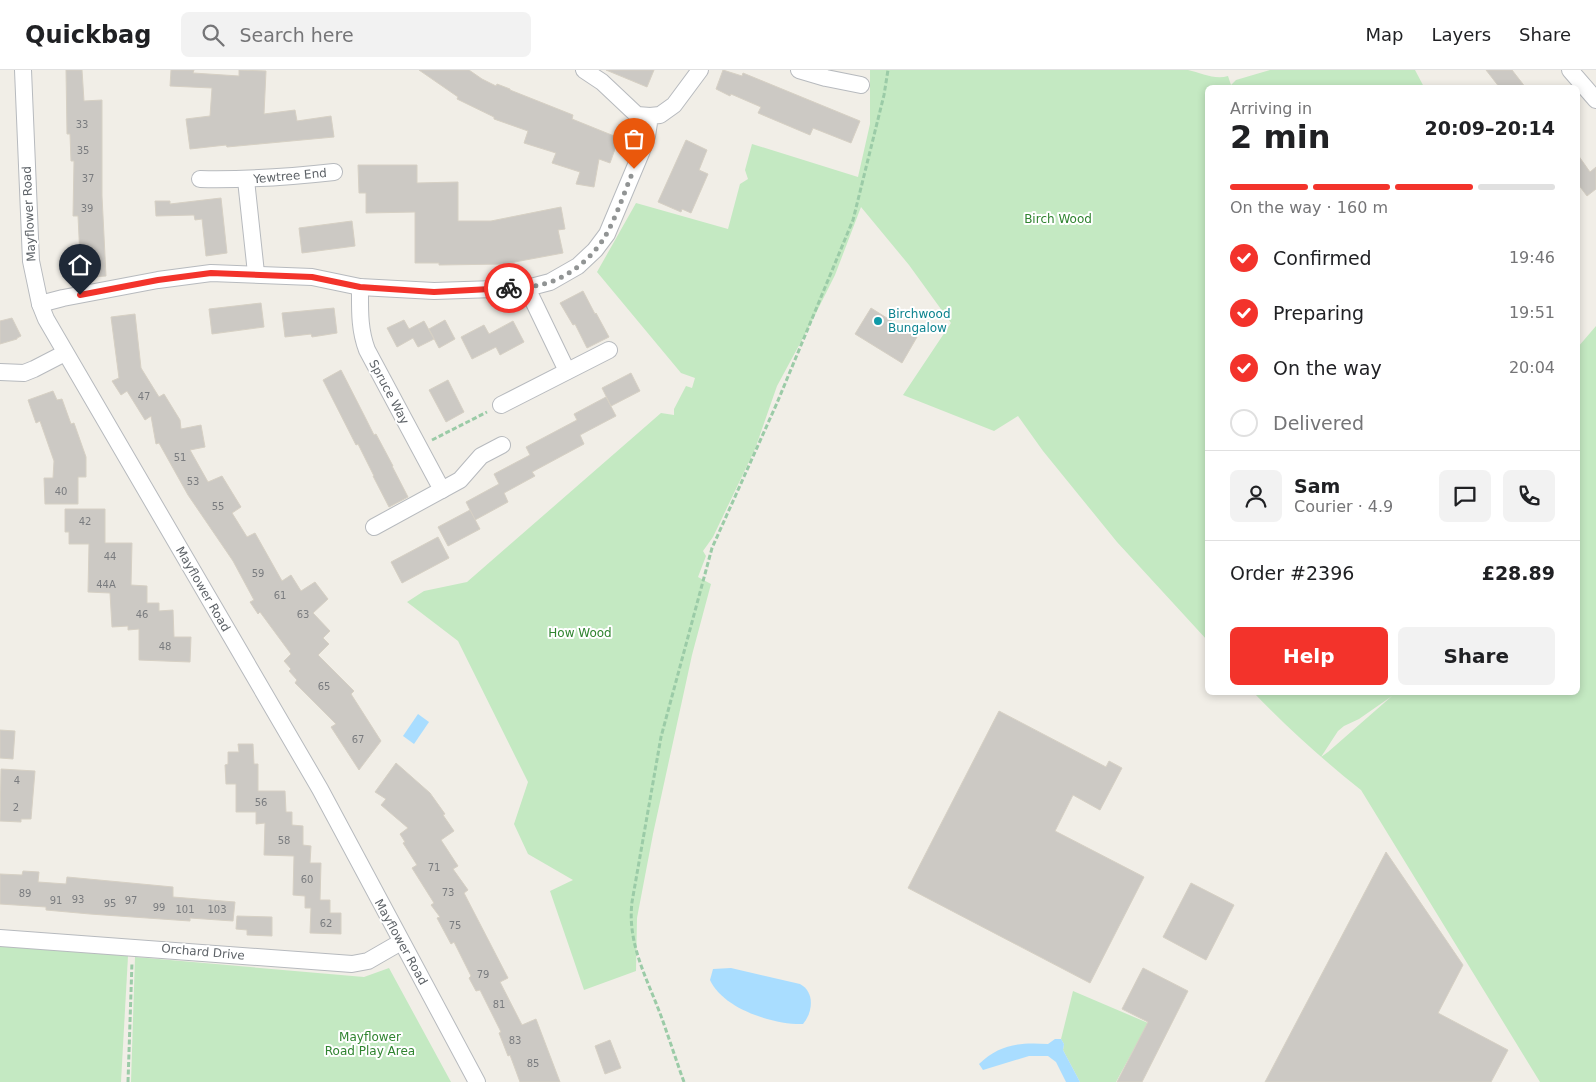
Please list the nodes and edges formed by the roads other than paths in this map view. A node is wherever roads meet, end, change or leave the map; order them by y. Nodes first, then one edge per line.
1 (23, 70) edge
2 (584, 70) edge
3 (700, 70) edge
4 (799, 70) edge
5 (1570, 70) edge
6 (861, 85) dead end
7 (1596, 100) edge
8 (650, 116) junction
9 (334, 172) dead end
10 (200, 179) dead end
11 (246, 180) junction
12 (256, 274) junction
13 (360, 287) junction
14 (527, 288) junction
15 (40, 304) junction
16 (609, 350) dead end
17 (65, 353) junction
18 (567, 371) junction
19 (0, 372) edge
20 (501, 405) road end
21 (502, 445) dead end
22 (442, 490) junction
23 (374, 527) dead end
24 (0, 938) edge
25 (401, 942) junction
26 (477, 1082) edge

1 - 15 street, Mayflower Road
2 - 8 street
3 - 8 street
4 - 6 street
5 - 7 street
8 - 14 street
9 - 11 street, Yewtree End
10 - 11 street, Yewtree End
11 - 12 street, Yewtree End
12 - 13 street
12 - 15 street
13 - 14 street
13 - 22 street, Spruce Way
14 - 18 street
15 - 17 street, Mayflower Road
16 - 18 street
17 - 19 street
17 - 25 street, Mayflower Road
18 - 20 street
21 - 22 street
22 - 23 street
24 - 25 street, Orchard Drive
25 - 26 street, Mayflower Road

